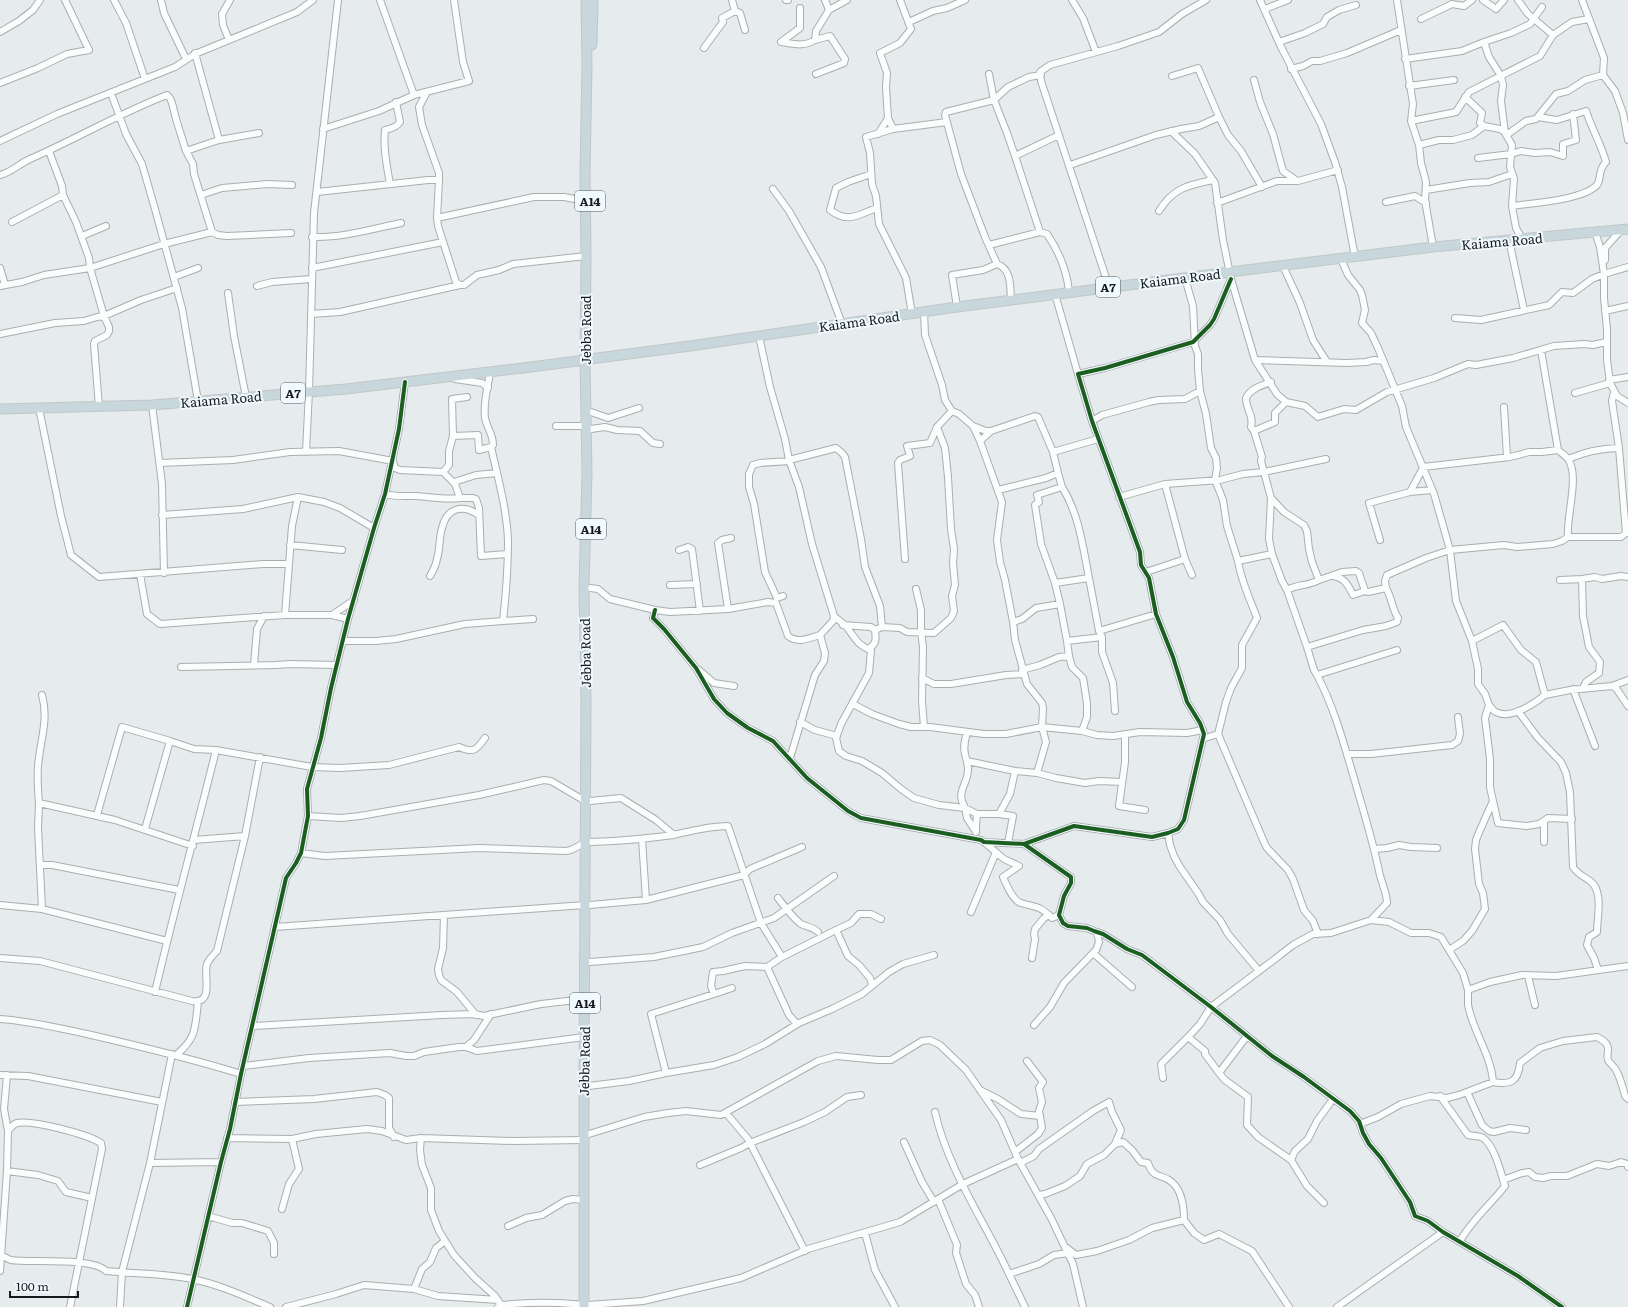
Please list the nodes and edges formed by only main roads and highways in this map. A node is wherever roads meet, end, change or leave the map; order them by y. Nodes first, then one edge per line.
1 (586, 0) edge
2 (593, 0) edge
3 (1625, 229) edge
4 (587, 359) junction
5 (0, 409) edge
6 (588, 428) junction
7 (588, 801) junction
8 (587, 905) junction
9 (587, 1137) junction
10 (586, 1306) edge

1 - 4 highway, Jebba Road / A14
2 - 4 highway, Jebba Road / A14
3 - 4 highway, Kaiama Road / A7
4 - 5 highway, Kaiama Road / A7
4 - 6 highway, Jebba Road / A14
4 - 6 highway, Jebba Road / A14
6 - 7 highway, Jebba Road / A14
6 - 7 highway, Jebba Road / A14
7 - 8 highway, Jebba Road / A14
8 - 9 highway, Jebba Road / A14
8 - 9 highway, Jebba Road / A14
9 - 10 highway, Jebba Road / A14
9 - 10 highway, Jebba Road / A14

